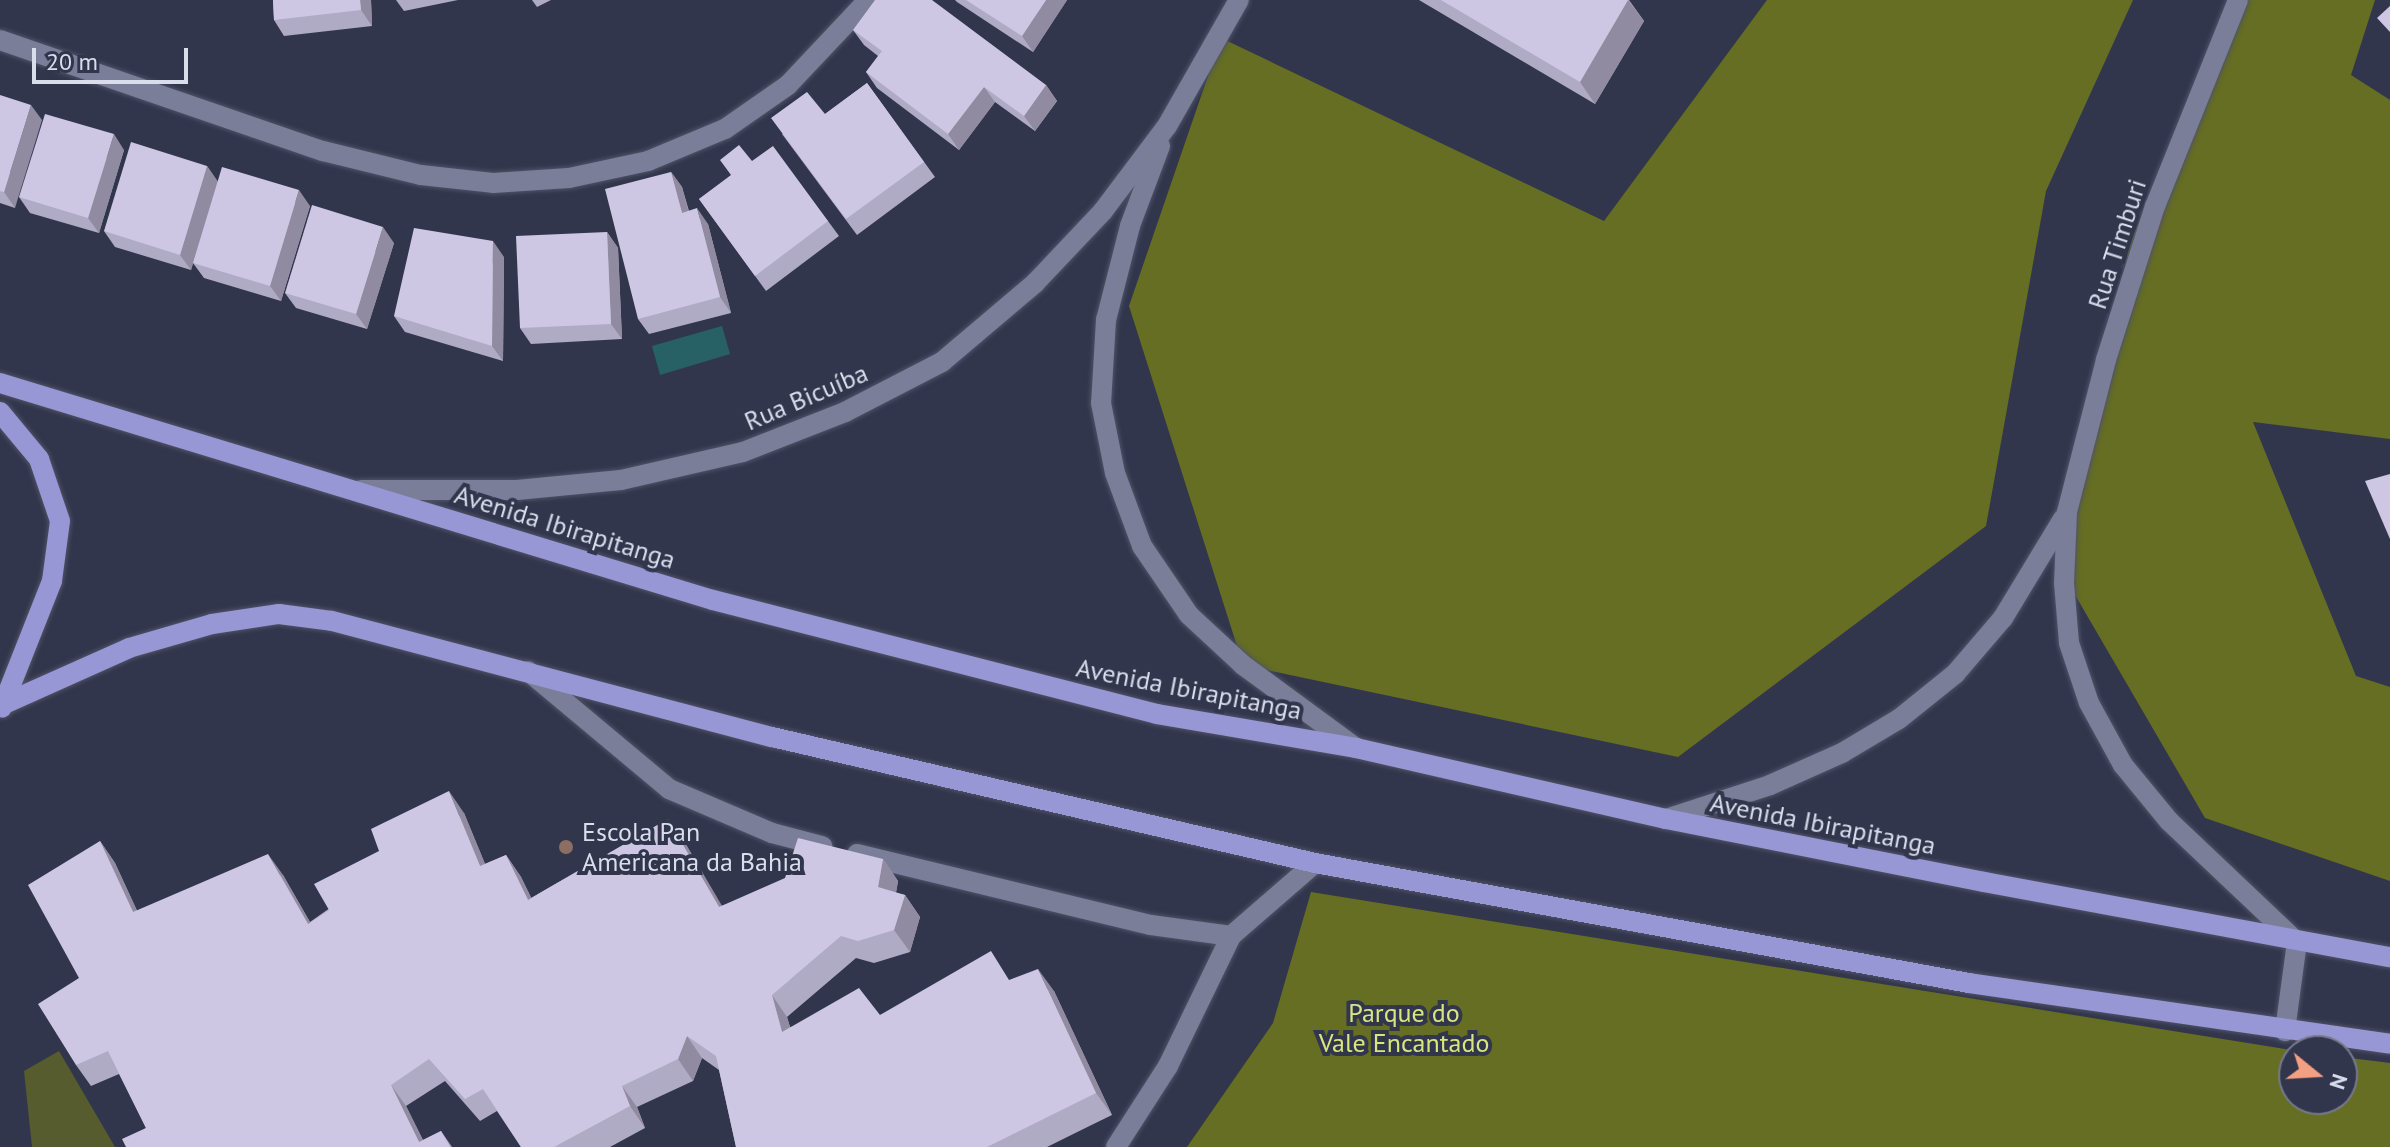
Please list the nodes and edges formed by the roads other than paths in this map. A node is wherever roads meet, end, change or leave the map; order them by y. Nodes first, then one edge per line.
1 (868, 0) edge
2 (1239, 0) edge
3 (2238, 0) edge
4 (0, 40) edge
5 (1167, 126) junction
6 (0, 383) edge
7 (0, 412) edge
8 (361, 490) junction
9 (2067, 512) junction
10 (528, 671) junction
11 (2, 707) edge
12 (1356, 748) junction
13 (1666, 819) junction
14 (1315, 863) junction
15 (1231, 936) junction
16 (2297, 942) junction
17 (2390, 957) edge
18 (2285, 1031) junction
19 (2390, 1044) edge
20 (1116, 1147) edge

1 - 4 street
2 - 5 street, Rua Bicuíba
3 - 9 street, Rua Timburi
5 - 8 street, Rua Bicuíba
5 - 12 street, Rua Bicuíba
6 - 8 main road, Avenida Ibirapitanga
7 - 11 main road
8 - 12 main road, Avenida Ibirapitanga
9 - 13 street, Rua Timburi
9 - 16 street, Rua Timburi
10 - 11 main road
10 - 14 main road
10 - 15 street
12 - 13 main road, Avenida Ibirapitanga
13 - 16 main road, Avenida Ibirapitanga
14 - 15 street
14 - 18 main road
15 - 20 street
16 - 17 main road, Avenida Ibirapitanga
16 - 18 street
18 - 19 main road

